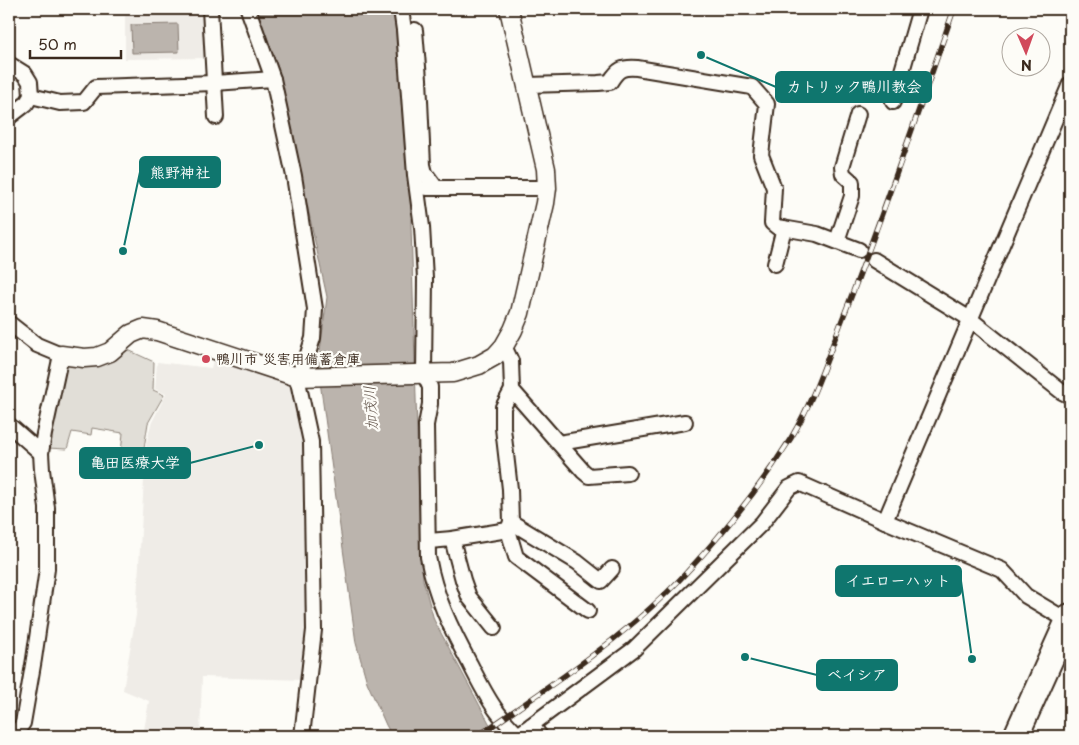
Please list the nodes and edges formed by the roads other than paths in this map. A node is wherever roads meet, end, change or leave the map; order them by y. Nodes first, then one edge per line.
1 (210, 9) edge
2 (248, 9) edge
3 (400, 9) edge
4 (509, 9) edge
5 (920, 9) edge
6 (415, 30) dead end
7 (9, 64) edge
8 (273, 79) junction
9 (214, 83) junction
10 (1070, 84) edge
11 (527, 85) junction
12 (31, 96) junction
13 (1067, 99) edge
14 (893, 102) dead end
15 (858, 114) dead end
16 (216, 117) dead end
17 (9, 118) edge
18 (417, 188) junction
19 (436, 188) junction
20 (547, 188) junction
21 (784, 228) junction
22 (837, 241) junction
23 (859, 250) dead end
24 (874, 260) dead end
25 (775, 264) dead end
26 (970, 319) junction
27 (9, 323) edge
28 (504, 346) junction
29 (62, 355) junction
30 (422, 374) junction
31 (302, 377) junction
32 (512, 390) junction
33 (1070, 396) edge
34 (685, 422) dead end
35 (9, 425) edge
36 (559, 444) junction
37 (41, 453) junction
38 (628, 473) dead end
39 (885, 521) junction
40 (510, 526) junction
41 (452, 539) junction
42 (428, 541) junction
43 (612, 569) dead end
44 (588, 611) dead end
45 (1069, 619) edge
46 (494, 628) dead end
47 (536, 731) edge
48 (14, 736) edge
49 (302, 736) edge
50 (519, 736) edge
51 (1016, 736) edge

1 - 9 street
2 - 8 street
3 - 18 street
4 - 11 street
5 - 14 street
6 - 19 street
7 - 12 street
8 - 9 street
8 - 31 street
9 - 12 street
9 - 16 street
10 - 13 street
11 - 20 street
11 - 21 street
12 - 17 street
13 - 26 street
15 - 22 street
18 - 19 street
18 - 30 street
19 - 20 street
20 - 28 street
21 - 22 street
21 - 25 street
22 - 23 street
24 - 26 street
26 - 33 street
26 - 39 street
27 - 29 street
28 - 30 street
28 - 32 street
29 - 31 street
29 - 37 street
30 - 31 street
30 - 42 street
31 - 49 street
32 - 36 street
32 - 40 street
34 - 36 street
35 - 37 street
36 - 38 street
37 - 48 street
39 - 45 street
39 - 47 street
40 - 41 street
40 - 43 street
40 - 44 street
41 - 42 street
41 - 46 street
42 - 50 street
45 - 51 highway
47 - 50 street

